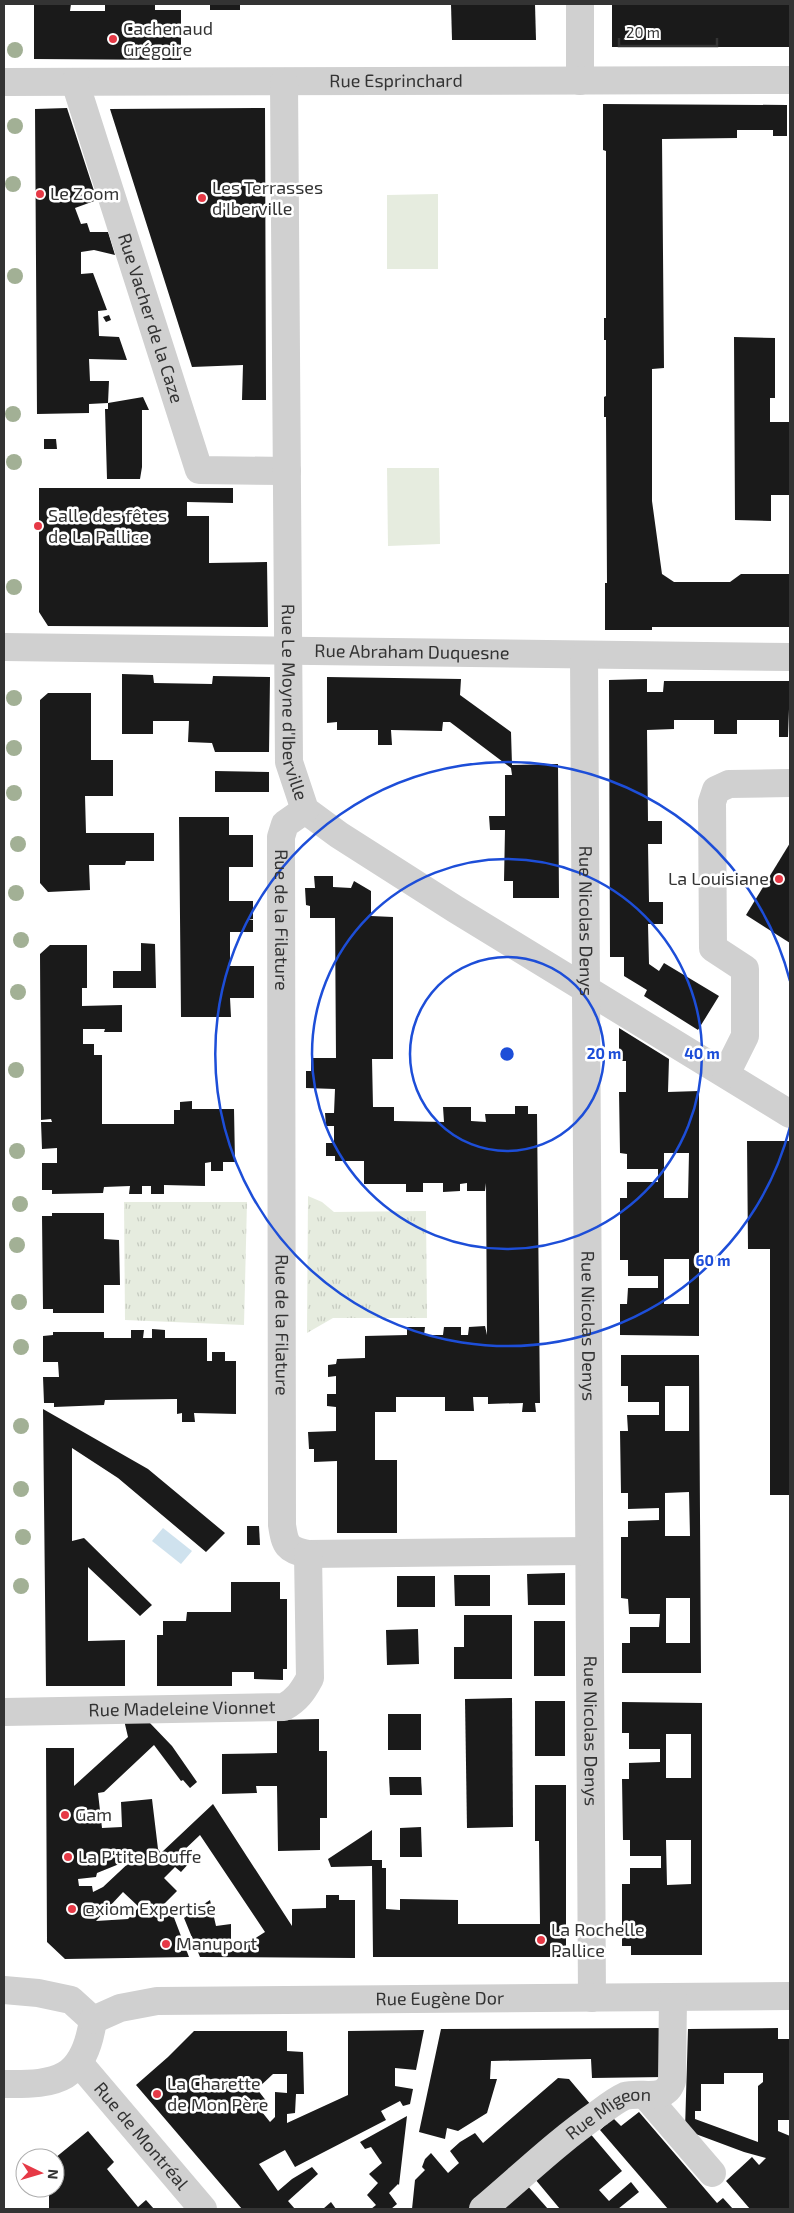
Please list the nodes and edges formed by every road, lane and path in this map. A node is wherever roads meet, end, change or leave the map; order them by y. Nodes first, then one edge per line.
1 (580, 4) edge
2 (790, 80) edge
3 (580, 81) junction
4 (4, 82) edge
5 (75, 82) junction
6 (284, 82) junction
7 (287, 471) junction
8 (4, 647) edge
9 (289, 650) junction
10 (584, 655) junction
11 (790, 657) edge
12 (790, 783) edge
13 (305, 810) junction
14 (586, 988) junction
15 (726, 1074) junction
16 (790, 1114) edge
17 (589, 1551) junction
18 (308, 1554) junction
19 (4, 1712) edge
20 (4, 1990) edge
21 (790, 1996) edge
22 (673, 1997) junction
23 (592, 1998) junction
24 (94, 2020) junction
25 (79, 2063) junction
26 (4, 2084) edge
27 (645, 2095) junction
28 (712, 2173) dead end
29 (203, 2209) edge
30 (483, 2209) edge

1 - 3 street
2 - 3 street, Rue Esprinchard
3 - 6 street, Rue Esprinchard
4 - 5 street, Rue Esprinchard
5 - 6 street, Rue Esprinchard
5 - 7 street, Rue Vacher de la Caze
6 - 7 street, Rue Le Moyne d'Iberville
7 - 9 street, Rue Le Moyne d'Iberville
8 - 9 street, Rue Abraham Duquesne
9 - 10 street, Rue Abraham Duquesne
9 - 13 street, Rue Le Moyne d'Iberville
10 - 11 street, Rue Abraham Duquesne
10 - 14 street, Rue Nicolas Denys
12 - 15 street
13 - 14 street, Rue Le Moyne d'Iberville
13 - 18 street, Rue de la Filature
14 - 15 street, Rue Le Moyne d'Iberville
14 - 17 street, Rue Nicolas Denys
15 - 16 street, Rue Le Moyne d'Iberville
17 - 18 street, Rue de la Filature
17 - 23 street, Rue Nicolas Denys
18 - 19 street, Rue Madeleine Vionnet
20 - 24 street
21 - 22 street, Rue Eugène Dor
22 - 23 street, Rue Eugène Dor
22 - 27 street, Rue Migeon
23 - 24 street, Rue Eugène Dor
24 - 25 street
25 - 26 street
25 - 29 street, Rue de Montréal
27 - 28 street
27 - 30 street, Rue Migeon

